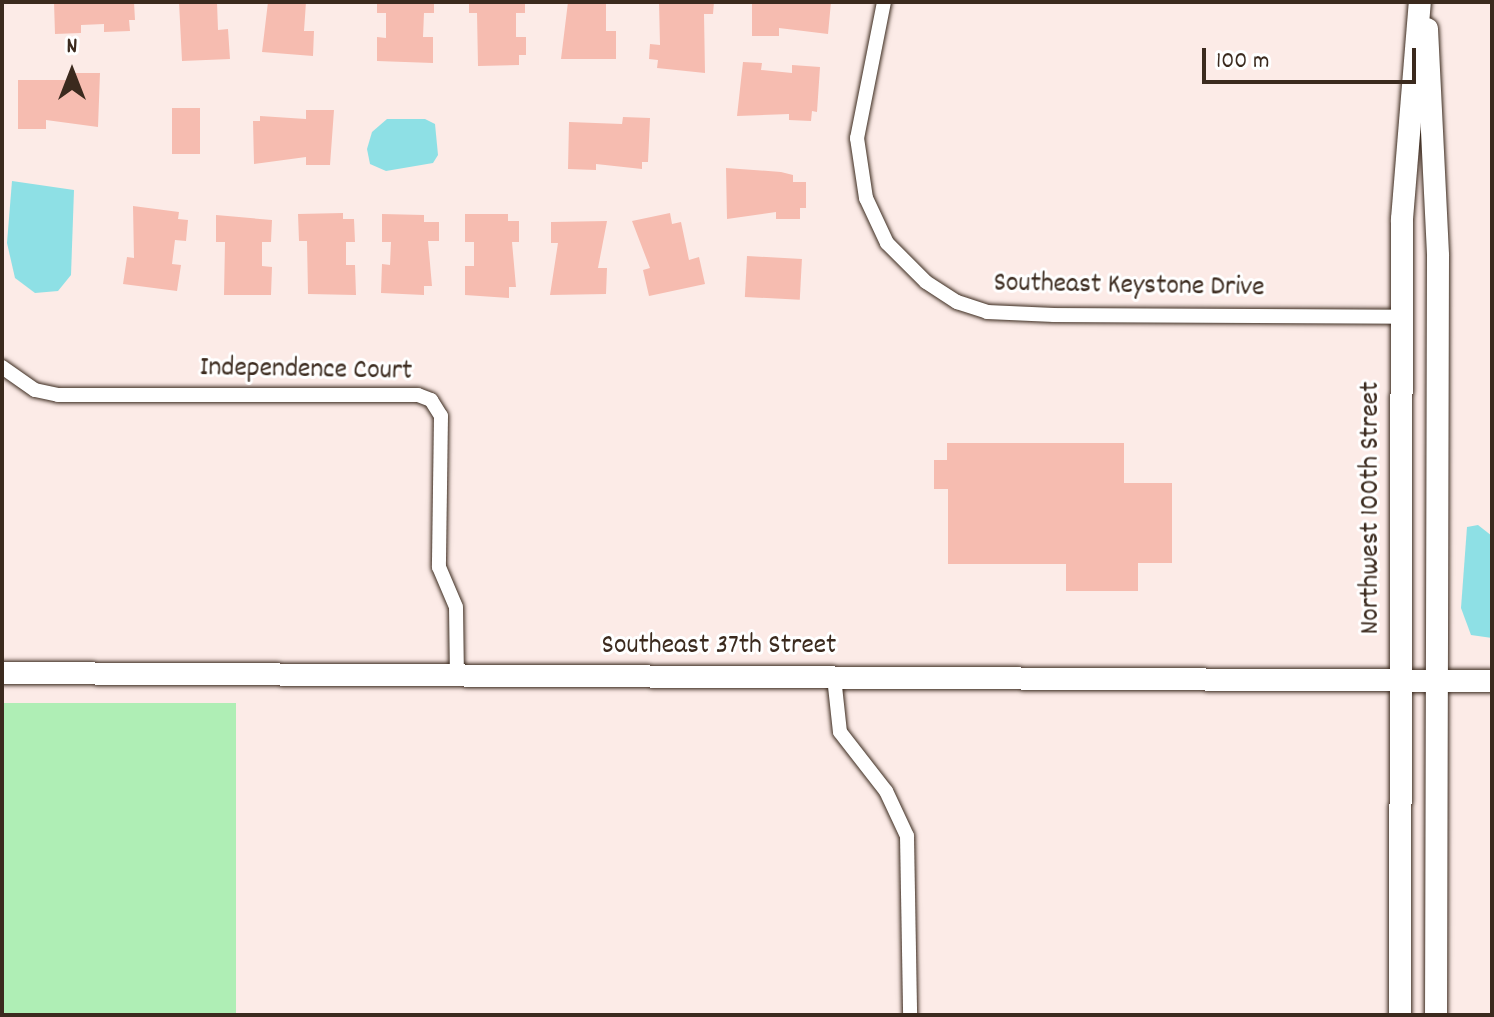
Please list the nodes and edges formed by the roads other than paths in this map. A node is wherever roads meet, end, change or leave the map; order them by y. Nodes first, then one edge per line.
1 (884, 2) edge
2 (1422, 2) edge
3 (1402, 317) junction
4 (2, 367) edge
5 (2, 673) edge
6 (457, 676) junction
7 (834, 677) junction
8 (1401, 681) junction
9 (1435, 681) junction
10 (1492, 681) edge
11 (910, 1015) edge
12 (1400, 1015) edge
13 (1436, 1015) edge

1 - 3 street, Southeast Keystone Drive
2 - 3 street, Northwest 100th Street
2 - 9 street, Northwest 100th Street
3 - 8 street, Northwest 100th Street
4 - 6 street, Independence Court
5 - 6 street, Southeast 37th Street
6 - 7 street, Southeast 37th Street
7 - 8 street, Southeast 37th Street
7 - 11 street
8 - 9 street, Southeast 37th Street
8 - 12 street, Northwest 100th Street
9 - 10 street, Southeast 37th Street
9 - 13 street, Northwest 100th Street

